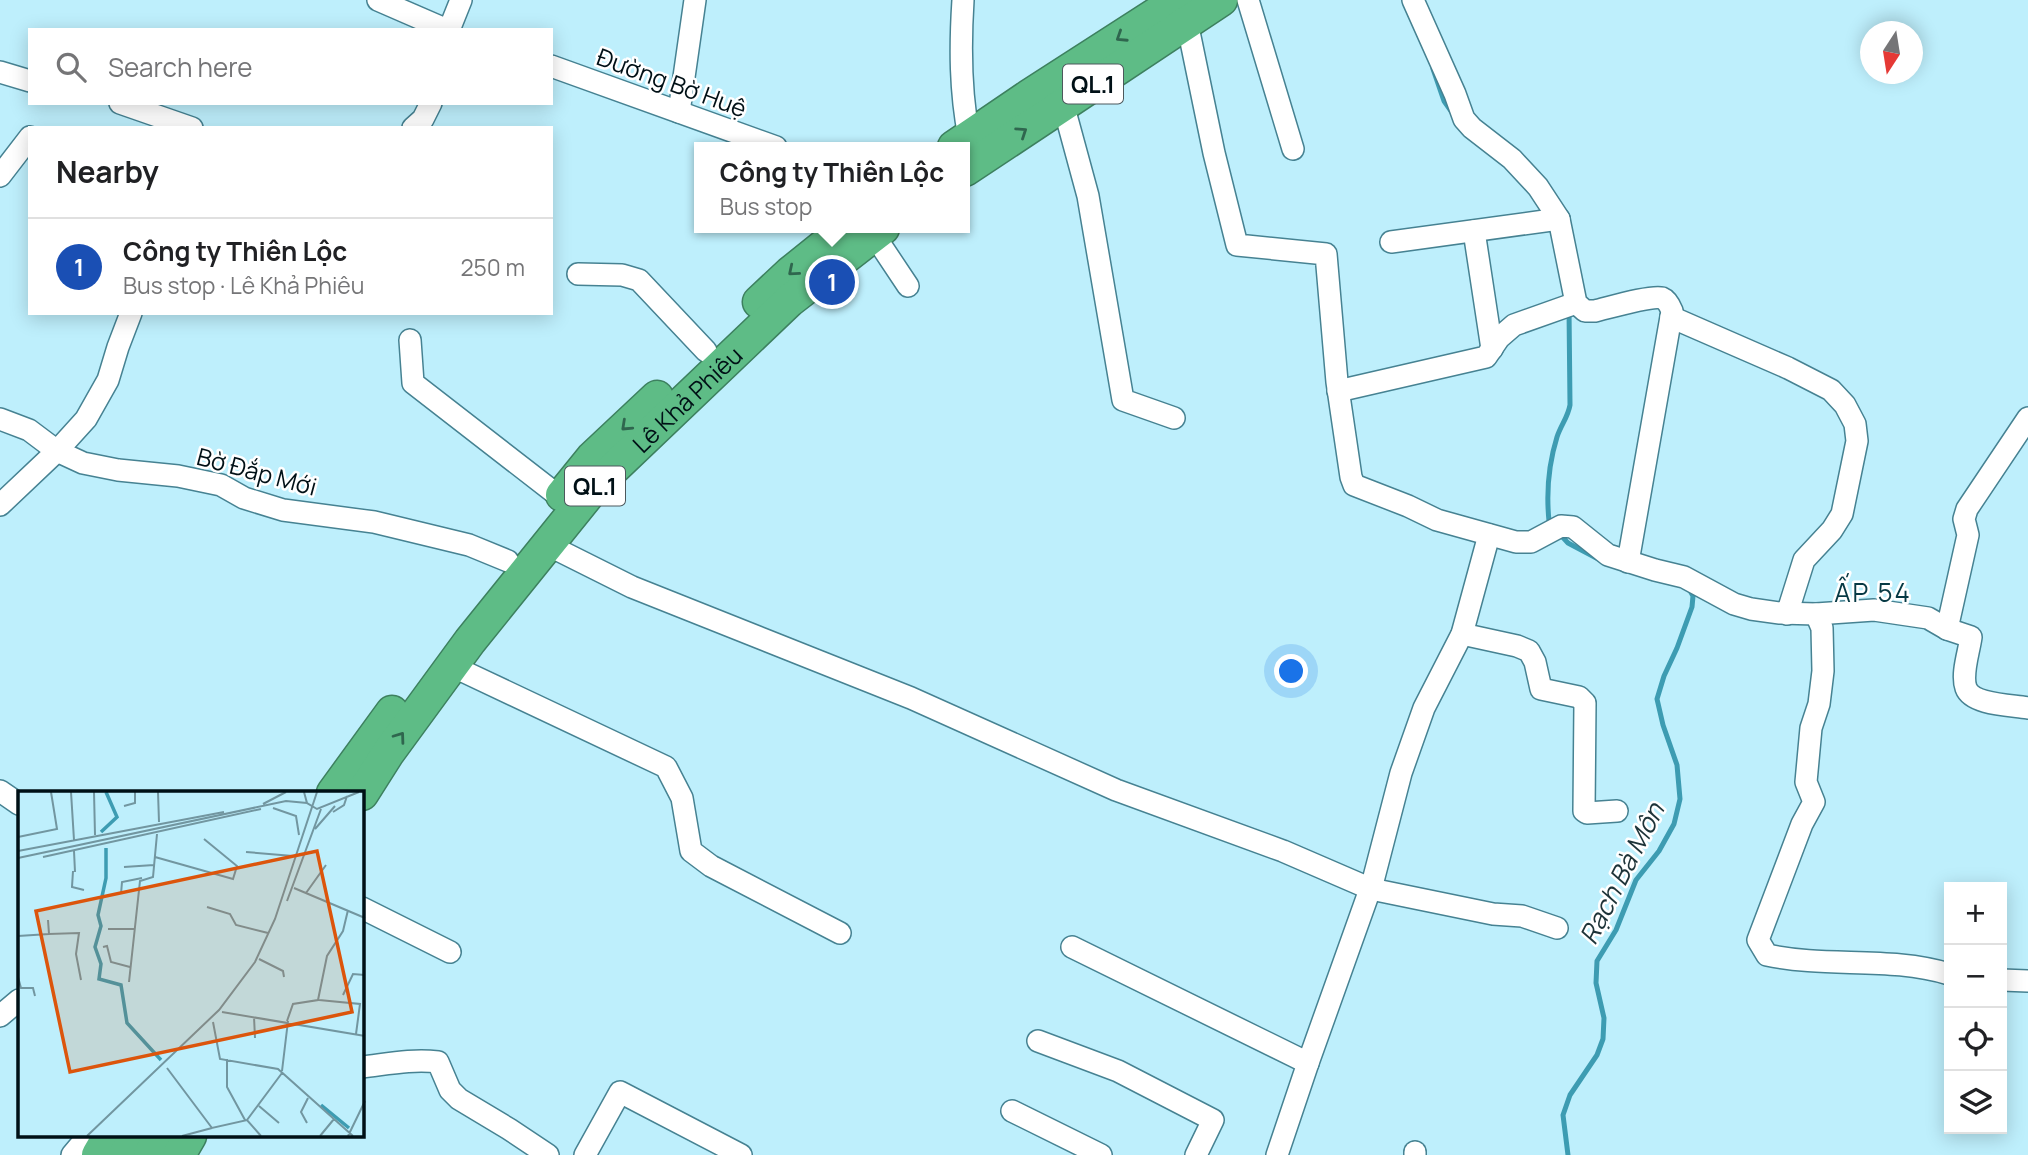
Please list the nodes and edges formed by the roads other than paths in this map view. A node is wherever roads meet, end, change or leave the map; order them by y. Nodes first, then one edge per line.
1 (378, 0) edge
2 (461, 0) edge
3 (695, 0) edge
4 (963, 0) edge
5 (1221, 0) edge
6 (1248, 0) edge
7 (1413, 0) edge
8 (1182, 11) edge
9 (443, 28) edge
10 (449, 28) edge
11 (553, 67) edge
12 (0, 72) edge
13 (28, 80) edge
14 (1063, 104) junction
15 (126, 105) edge
16 (679, 111) junction
17 (186, 126) edge
18 (28, 140) edge
19 (763, 142) edge
20 (962, 142) edge
21 (1293, 149) dead end
22 (970, 167) edge
23 (0, 176) edge
24 (1552, 220) junction
25 (1474, 231) junction
26 (863, 233) edge
27 (865, 233) edge
28 (870, 233) edge
29 (1391, 242) dead end
30 (578, 274) dead end
31 (908, 286) dead end
32 (1570, 305) junction
33 (130, 315) edge
34 (1671, 317) junction
35 (410, 340) dead end
36 (1492, 349) junction
37 (706, 351) junction
38 (1338, 391) junction
39 (1174, 418) dead end
40 (2028, 418) edge
41 (0, 419) edge
42 (57, 452) junction
43 (560, 497) junction
44 (0, 505) edge
45 (1489, 536) junction
46 (548, 544) junction
47 (508, 561) junction
48 (1628, 562) junction
49 (1787, 614) junction
50 (1816, 614) junction
51 (1947, 629) junction
52 (1462, 634) junction
53 (452, 666) junction
54 (2028, 708) edge
55 (0, 791) edge
56 (334, 791) edge
57 (364, 791) edge
58 (18, 803) edge
59 (1617, 811) dead end
60 (1371, 889) junction
61 (364, 909) edge
62 (1557, 928) dead end
63 (840, 933) dead end
64 (1072, 947) dead end
65 (450, 952) dead end
66 (1944, 972) edge
67 (2007, 980) edge
68 (2028, 981) edge
69 (18, 1001) edge
70 (0, 1016) edge
71 (1038, 1041) dead end
72 (1308, 1063) junction
73 (364, 1067) edge
74 (1012, 1111) dead end
75 (86, 1138) edge
76 (108, 1138) edge
77 (135, 1138) edge
78 (159, 1138) edge
79 (189, 1138) edge
80 (72, 1155) edge
81 (98, 1155) edge
82 (125, 1155) edge
83 (149, 1155) edge
84 (179, 1155) edge
85 (548, 1155) edge
86 (586, 1155) edge
87 (741, 1155) edge
88 (1101, 1155) edge
89 (1196, 1155) edge
90 (1277, 1155) edge

1 - 9 street
2 - 10 street
3 - 16 street
4 - 20 street
5 - 8 highway, QL.1
6 - 21 street
7 - 24 street
8 - 14 highway, QL.1
8 -> 20 highway, QL.1
8 - 38 street
11 - 16 street, Đường Bờ Huệ
12 - 13 street
22 -> 14 highway, QL.1
14 - 39 street
15 - 17 street
16 - 19 street, Đường Bờ Huệ
18 - 23 street
24 - 25 street
24 - 32 street
25 - 29 street
25 - 36 street
26 -> 37 highway, Lê Khả Phiêu / QL.1
27 - 46 highway, Lê Khả Phiêu / QL.1
28 - 31 street
30 - 37 street
32 - 34 street
32 - 36 street
33 - 42 street
34 - 48 street
34 - 49 street
35 - 43 street
36 - 38 street
37 -> 43 highway, Lê Khả Phiêu / QL.1
38 - 45 street
40 - 51 street
41 - 42 street, Bờ Đắp Mới
42 - 44 street
42 - 47 street, Bờ Đắp Mới
43 - 47 highway, Lê Khả Phiêu / QL.1
45 - 48 street
45 - 52 street
46 - 53 highway, Lê Khả Phiêu / QL.1
46 - 60 street
47 - 56 highway, Lê Khả Phiêu / QL.1
48 - 49 street
49 - 50 street
50 - 51 street
50 - 66 street
51 - 54 street
52 - 59 street
52 - 60 street
57 -> 53 highway, Lê Khả Phiêu / QL.1
53 - 63 street
55 - 58 street
60 - 62 street
60 - 72 street
61 - 65 street
64 - 72 street
67 - 68 street
69 - 70 street
71 - 89 street
72 - 90 street
73 - 85 street
74 - 88 street
75 - 80 street
76 - 81 highway
77 - 82 highway
78 - 83 highway
79 - 84 highway
86 - 87 street

